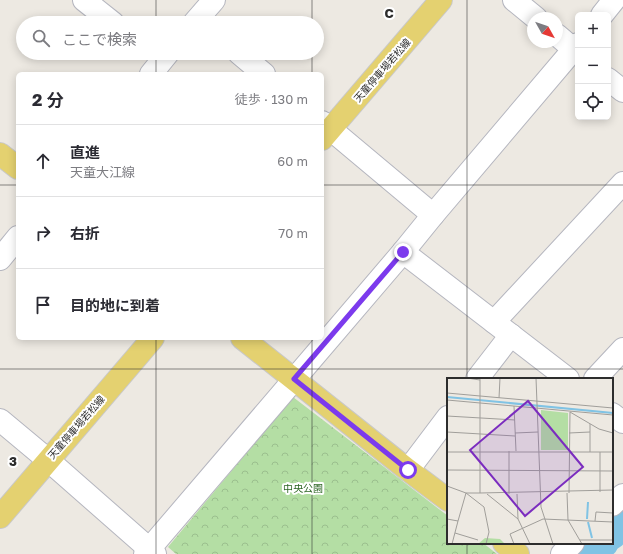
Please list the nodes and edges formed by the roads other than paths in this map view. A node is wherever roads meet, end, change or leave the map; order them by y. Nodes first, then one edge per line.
1 (84, 0) edge
2 (214, 0) edge
3 (441, 0) edge
4 (514, 0) edge
5 (614, 0) edge
6 (529, 12) edge
7 (604, 12) edge
8 (104, 16) edge
9 (202, 16) edge
10 (563, 39) edge
11 (576, 48) edge
12 (575, 51) edge
13 (247, 60) edge
14 (262, 72) edge
15 (611, 81) edge
16 (623, 91) edge
17 (325, 130) edge
18 (0, 154) edge
19 (16, 166) edge
20 (623, 184) edge
21 (433, 215) junction
22 (16, 239) edge
23 (403, 252) junction
24 (0, 259) edge
25 (502, 329) junction
26 (151, 340) edge
27 (245, 340) edge
28 (623, 349) edge
29 (478, 378) edge
30 (567, 378) edge
31 (596, 378) edge
32 (294, 379) junction
33 (613, 415) edge
34 (447, 419) edge
35 (0, 420) edge
36 (623, 422) edge
37 (48, 460) junction
38 (408, 470) junction
39 (623, 495) edge
40 (447, 499) edge
41 (613, 504) edge
42 (0, 517) edge
43 (505, 544) edge
44 (572, 544) edge
45 (150, 552) edge
46 (518, 554) edge
47 (562, 554) edge

1 - 8 street
2 - 9 street
3 - 17 main road, 天童停車場若松線
4 - 6 street
5 - 7 street
10 - 11 street
12 - 21 street
13 - 14 street
15 - 16 street
17 - 21 street
18 - 19 main road
20 - 25 street
21 - 23 street
22 - 24 street
23 - 25 street
23 - 32 street
25 - 29 street
25 - 30 street
26 - 37 main road, 天童停車場若松線
27 - 32 main road
28 - 31 street
32 - 38 main road
32 - 45 street
33 - 36 street
34 - 38 street
35 - 37 street
37 - 42 main road, 天童停車場若松線
37 - 45 street
38 - 40 main road
39 - 41 street
43 - 46 main road
44 - 47 street

